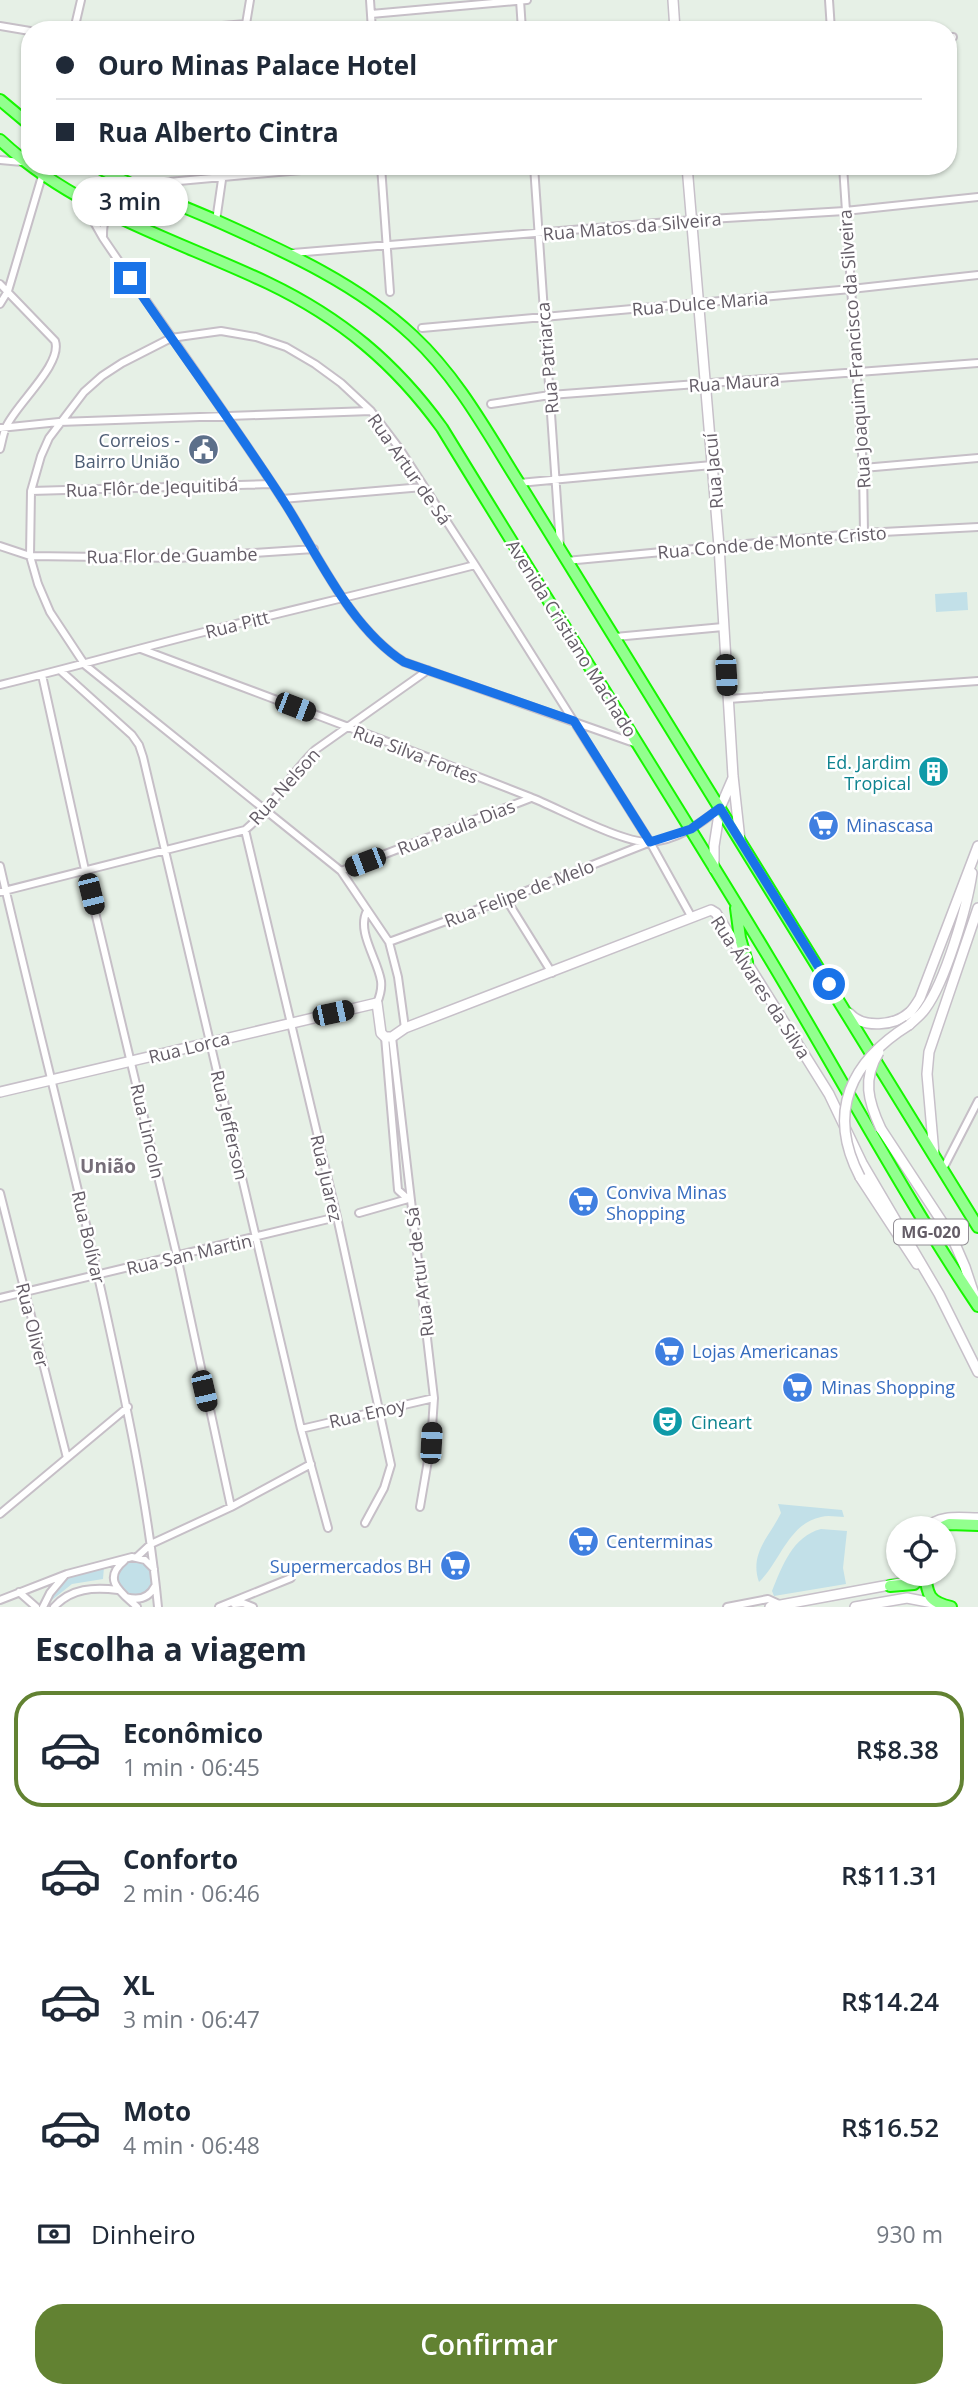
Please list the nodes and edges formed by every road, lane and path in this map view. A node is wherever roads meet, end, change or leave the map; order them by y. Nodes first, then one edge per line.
1 (81, 0) edge
2 (250, 0) edge
3 (370, 0) edge
4 (520, 0) edge
5 (527, 0) edge
6 (673, 0) edge
7 (829, 0) edge
8 (371, 14) junction
9 (76, 21) edge
10 (247, 21) edge
11 (371, 21) edge
12 (521, 21) edge
13 (674, 21) edge
14 (830, 21) edge
15 (0, 26) edge
16 (21, 30) edge
17 (0, 100) edge
18 (21, 118) edge
19 (0, 141) edge
20 (0, 153) edge
21 (0, 159) edge
22 (21, 160) edge
23 (21, 162) edge
24 (111, 175) edge
25 (234, 175) edge
26 (382, 175) edge
27 (535, 175) edge
28 (688, 175) edge
29 (843, 175) edge
30 (42, 176) joint
31 (222, 176) junction
32 (130, 186) junction
33 (978, 197) edge
34 (82, 201) junction
35 (845, 211) junction
36 (114, 216) junction
37 (693, 220) junction
38 (216, 221) junction
39 (538, 233) junction
40 (103, 238) junction
41 (386, 245) junction
42 (286, 254) junction
43 (978, 275) edge
44 (0, 284) edge
45 (851, 289) junction
46 (8, 291) junction
47 (390, 292) dead end
48 (700, 303) junction
49 (0, 304) edge
50 (542, 316) junction
51 (422, 328) dead end
52 (171, 338) junction
53 (978, 363) edge
54 (856, 373) junction
55 (706, 384) junction
56 (550, 396) junction
57 (491, 404) dead end
58 (372, 411) junction
59 (226, 416) junction
60 (60, 422) junction
61 (3, 428) edge
62 (0, 449) edge
63 (978, 458) edge
64 (712, 465) junction
65 (863, 468) junction
66 (555, 480) junction
67 (519, 482) junction
68 (272, 484) junction
69 (423, 487) junction
70 (31, 491) junction
71 (282, 499) junction
72 (978, 527) edge
73 (864, 533) junction
74 (719, 545) junction
75 (0, 546) edge
76 (314, 549) junction
77 (560, 550) junction
78 (30, 556) junction
79 (566, 561) junction
80 (475, 565) junction
81 (344, 599) junction
82 (723, 627) junction
83 (615, 637) junction
84 (141, 649) junction
85 (85, 664) junction
86 (428, 670) junction
87 (61, 671) junction
88 (42, 675) junction
89 (978, 681) edge
90 (0, 685) edge
91 (728, 699) junction
92 (574, 721) junction
93 (346, 727) junction
94 (638, 745) junction
95 (733, 776) junction
96 (531, 798) junction
97 (720, 808) junction
98 (268, 810) junction
99 (691, 829) junction
100 (244, 830) junction
101 (740, 839) junction
102 (650, 842) junction
103 (977, 850) edge
104 (164, 852) junction
105 (0, 866) edge
106 (714, 869) junction
107 (85, 870) junction
108 (341, 871) junction
109 (3, 891) edge
110 (506, 899) junction
111 (735, 901) junction
112 (978, 908) edge
113 (367, 911) junction
114 (691, 916) junction
115 (978, 937) edge
116 (967, 939) junction
117 (389, 942) junction
118 (747, 962) junction
119 (552, 973) junction
120 (840, 1002) junction
121 (377, 1003) junction
122 (290, 1022) junction
123 (909, 1025) junction
124 (405, 1028) junction
125 (388, 1037) junction
126 (211, 1043) junction
127 (132, 1061) junction
128 (53, 1080) junction
129 (0, 1092) edge
130 (978, 1101) edge
131 (934, 1156) junction
132 (943, 1170) junction
133 (0, 1193) edge
134 (409, 1199) junction
135 (359, 1213) dead end
136 (337, 1217) junction
137 (978, 1227) edge
138 (256, 1238) junction
139 (177, 1256) junction
140 (98, 1275) junction
141 (25, 1293) junction
142 (939, 1294) junction
143 (0, 1298) edge
144 (978, 1306) edge
145 (978, 1372) edge
146 (434, 1398) junction
147 (128, 1407) junction
148 (381, 1410) junction
149 (301, 1429) junction
150 (67, 1458) junction
151 (311, 1464) junction
152 (0, 1504) edge
153 (231, 1507) junction
154 (420, 1507) dead end
155 (1, 1513) edge
156 (956, 1518) edge
157 (978, 1518) edge
158 (365, 1523) dead end
159 (956, 1524) edge
160 (978, 1525) edge
161 (328, 1528) dead end
162 (151, 1544) junction
163 (137, 1557) junction
164 (126, 1559) junction
165 (155, 1570) junction
166 (67, 1573) junction
167 (291, 1578) dead end
168 (156, 1584) junction
169 (890, 1586) edge
170 (927, 1586) edge
171 (118, 1590) junction
172 (19, 1592) junction
173 (127, 1597) junction
174 (0, 1600) edge
175 (938, 1604) junction
176 (781, 1605) junction
177 (36, 1607) edge
178 (43, 1607) edge
179 (54, 1607) edge
180 (136, 1607) edge
181 (158, 1607) edge
182 (221, 1607) edge
183 (253, 1607) edge
184 (727, 1607) edge
185 (770, 1607) edge
186 (855, 1607) edge
187 (951, 1607) edge

1 - 9 street
2 - 10 street
3 - 8 street
4 - 5 street
4 - 8 street
4 - 12 street
6 - 13 main road
7 - 14 street
8 - 11 street
15 - 16 street
17 - 18 highway
19 - 20 street
19 - 22 highway, Avenida Cristiano Machado
21 - 23 street
24 - 32 highway, Avenida Cristiano Machado
25 - 31 street
26 - 41 street
27 - 39 street, Rua Patriarca
28 - 37 main road, Rua Jacuí / MG-020
29 - 35 street, Rua Joaquim Francisco da Silveira
30 - 34 highway, Avenida Cristiano Machado
30 - 46 street
31 - 32 street
31 - 38 street
32 - 38 highway, Avenida Cristiano Machado
33 - 35 street, Rua Matos da Silveira
34 - 36 highway, Avenida Cristiano Machado
34 - 40 street
35 - 37 street, Rua Matos da Silveira
35 - 45 street, Rua Joaquim Francisco da Silveira
36 - 40 street
36 - 94 highway, Avenida Cristiano Machado
37 - 39 street, Rua Matos da Silveira
37 - 48 main road, Rua Jacuí / MG-020
38 - 42 highway, Avenida Cristiano Machado
39 - 41 street, Rua Matos da Silveira
39 - 50 street, Rua Patriarca
40 - 52 street
41 - 42 street, Rua Matos da Silveira
41 - 47 street
42 - 67 highway, Avenida Cristiano Machado
43 - 45 street, Rua Dulce Maria
44 - 46 street
45 - 48 street, Rua Dulce Maria
45 - 54 street, Rua Joaquim Francisco da Silveira
46 - 49 street
46 - 61 street
48 - 50 street, Rua Dulce Maria
48 - 55 main road, Rua Jacuí / MG-020
50 - 51 street, Rua Dulce Maria
50 - 56 street, Rua Patriarca
52 - 58 street, Rua Artur de Sá
52 - 59 street
52 - 60 street, Rua Artur de Sá
53 - 54 street, Rua Maura
54 - 55 street, Rua Maura
54 - 65 street, Rua Joaquim Francisco da Silveira
55 - 56 street, Rua Maura
55 - 64 main road, Rua Jacuí / MG-020
56 - 57 street, Rua Maura
56 - 66 street, Rua Patriarca
58 - 59 street
58 - 69 street, Rua Artur de Sá
59 - 60 street
59 - 68 street
60 - 61 street
60 - 70 street, Rua Artur de Sá
61 - 62 street
63 - 65 street
64 - 66 street
64 - 74 main road, Rua Jacuí / MG-020
65 - 73 street, Rua Joaquim Francisco da Silveira
66 - 67 street
66 - 77 street, Rua Patriarca
67 - 77 highway, Avenida Cristiano Machado
68 - 70 street, Rua Flôr de Jequitibá
68 - 71 street
69 - 71 street
69 - 80 street, Rua Artur de Sá
70 - 78 street, Rua Artur de Sá
71 - 76 street
72 - 73 street, Rua Conde de Monte Cristo
73 - 74 street, Rua Conde de Monte Cristo
74 - 79 street, Rua Conde de Monte Cristo
74 - 82 main road, Rua Jacuí / MG-020
75 - 78 street, Rua Flor de Guambe
76 - 78 street, Rua Flor de Guambe
76 - 81 street
77 - 79 highway, Avenida Cristiano Machado
78 - 85 street, Rua Artur de Sá
79 - 83 highway, Avenida Cristiano Machado
80 - 81 street, Rua Pitt
80 - 92 street, Rua Artur de Sá
81 - 84 street, Rua Pitt
81 - 86 street
82 - 83 street
82 - 91 main road, Rua Jacuí / MG-020
83 - 97 highway, Avenida Cristiano Machado
84 - 85 street, Rua Pitt
84 - 93 street, Rua Silva Fortes
85 - 87 street, Rua Pitt
85 - 98 street, Rua Artur de Sá
86 - 92 street
86 - 93 street, Rua Nelson
87 - 88 street, Rua Pitt
87 - 104 street, Rua Jefferson
88 - 90 street, Rua Pitt
88 - 107 street, Rua Lincoln
89 - 91 street
91 - 95 main road, Rua Jacuí / MG-020
92 - 94 street
92 - 102 street, Rua Artur de Sá
93 - 96 street, Rua Silva Fortes
93 - 98 street, Rua Nelson
94 - 99 highway, Avenida Cristiano Machado
95 - 97 main road, Rua Jacuí / MG-020
95 - 101 main road, Rua Jacuí / MG-020
96 - 102 street, Rua Silva Fortes
96 - 108 street, Rua Paula Dias
97 - 99 street
97 - 101 highway, Avenida Cristiano Machado
97 - 106 main road, Rua Jacuí / MG-020
98 - 100 street, Rua Nelson
98 - 108 street, Rua Artur de Sá
99 - 102 street
99 - 106 highway, Avenida Cristiano Machado
100 - 104 street, Rua Nelson
100 - 122 street, Rua Juarez
101 - 120 highway, Avenida Cristiano Machado / MG-020
102 - 110 street, Rua Felipe de Melo
102 - 114 street, Rua Artur de Sá
103 - 120 main road
103 - 123 main road
104 - 107 street, Rua Nelson
104 - 126 street, Rua Jefferson
105 - 109 street, Rua Bolívar
106 - 111 highway, Avenida Cristiano Machado / MG-020
107 - 109 street, Rua Nelson
107 - 127 street, Rua Lincoln
108 - 113 street, Rua Artur de Sá
109 - 128 street, Rua Bolívar
110 - 117 street, Rua Felipe de Melo
110 - 119 street
111 - 118 highway
111 - 144 highway, Avenida Cristiano Machado / MG-020
112 - 116 main road
113 - 117 street, Rua Artur de Sá
113 - 121 street, Rua Artur de Sá
114 - 118 main road, Rua Álvares da Silva
114 - 119 main road, Rua Álvares da Silva
115 - 116 street
116 - 131 main road
117 - 124 street, Rua Artur de Sá
118 - 142 main road, Rua Álvares da Silva
119 - 124 main road, Rua Álvares da Silva
120 - 131 highway, Avenida Cristiano Machado / MG-020
121 - 122 main road, Rua Lorca
121 - 125 main road, Rua Artur de Sá
122 - 126 main road, Rua Lorca
122 - 136 street, Rua Juarez
123 - 142 main road, bridge
123 - 144 main road, Avenida Cristiano Machado, bridge
124 - 125 main road, Rua Álvares da Silva
125 - 134 street, Rua Artur de Sá
125 - 134 street, Rua Artur de Sá
126 - 127 main road, Rua Lorca
126 - 138 street, Rua Jefferson
127 - 128 main road, Rua Lorca
127 - 139 street, Rua Lincoln
128 - 129 main road, Rua Lorca
128 - 140 street, Rua Bolívar
130 - 132 street
131 - 132 highway, Avenida Cristiano Machado / MG-020
132 - 137 highway, Avenida Cristiano Machado / MG-020
133 - 141 street, Rua Oliver
134 - 135 street
134 - 146 street, Rua Artur de Sá
136 - 138 street, Rua San Martin
136 - 148 street, Rua Juarez
138 - 139 street, Rua San Martin
138 - 149 street, Rua Jefferson
139 - 140 street, Rua San Martin
139 - 153 street, Rua Lincoln
140 - 141 street, Rua San Martin
140 - 147 street, Rua Bolívar
141 - 143 street, Rua San Martin
141 - 150 street, Rua Oliver
142 - 145 main road, Rua Álvares da Silva
146 - 148 street, Rua Enoy
146 - 154 street, Rua Artur de Sá
147 - 150 street
147 - 162 street, Rua Bolívar
148 - 149 street, Rua Enoy
148 - 158 street, Rua Juarez
149 - 151 street, Rua Jefferson
150 - 155 street
151 - 153 street
151 - 161 street, Rua Jefferson
152 - 155 street
153 - 162 street
156 - 157 main road
159 - 160 highway
162 - 163 street
162 - 165 street, Rua Bolívar
163 - 164 street
163 - 165 street
164 - 166 street
164 - 171 street
165 - 168 street
166 - 172 street
166 - 178 street
167 - 182 street
168 - 173 street
168 - 181 street
169 - 176 main road
170 - 175 highway
171 - 173 street
171 - 179 street
172 - 174 street
172 - 177 street
173 - 180 street
175 - 186 main road
175 - 187 highway
176 - 184 street
176 - 185 main road
182 - 183 street

